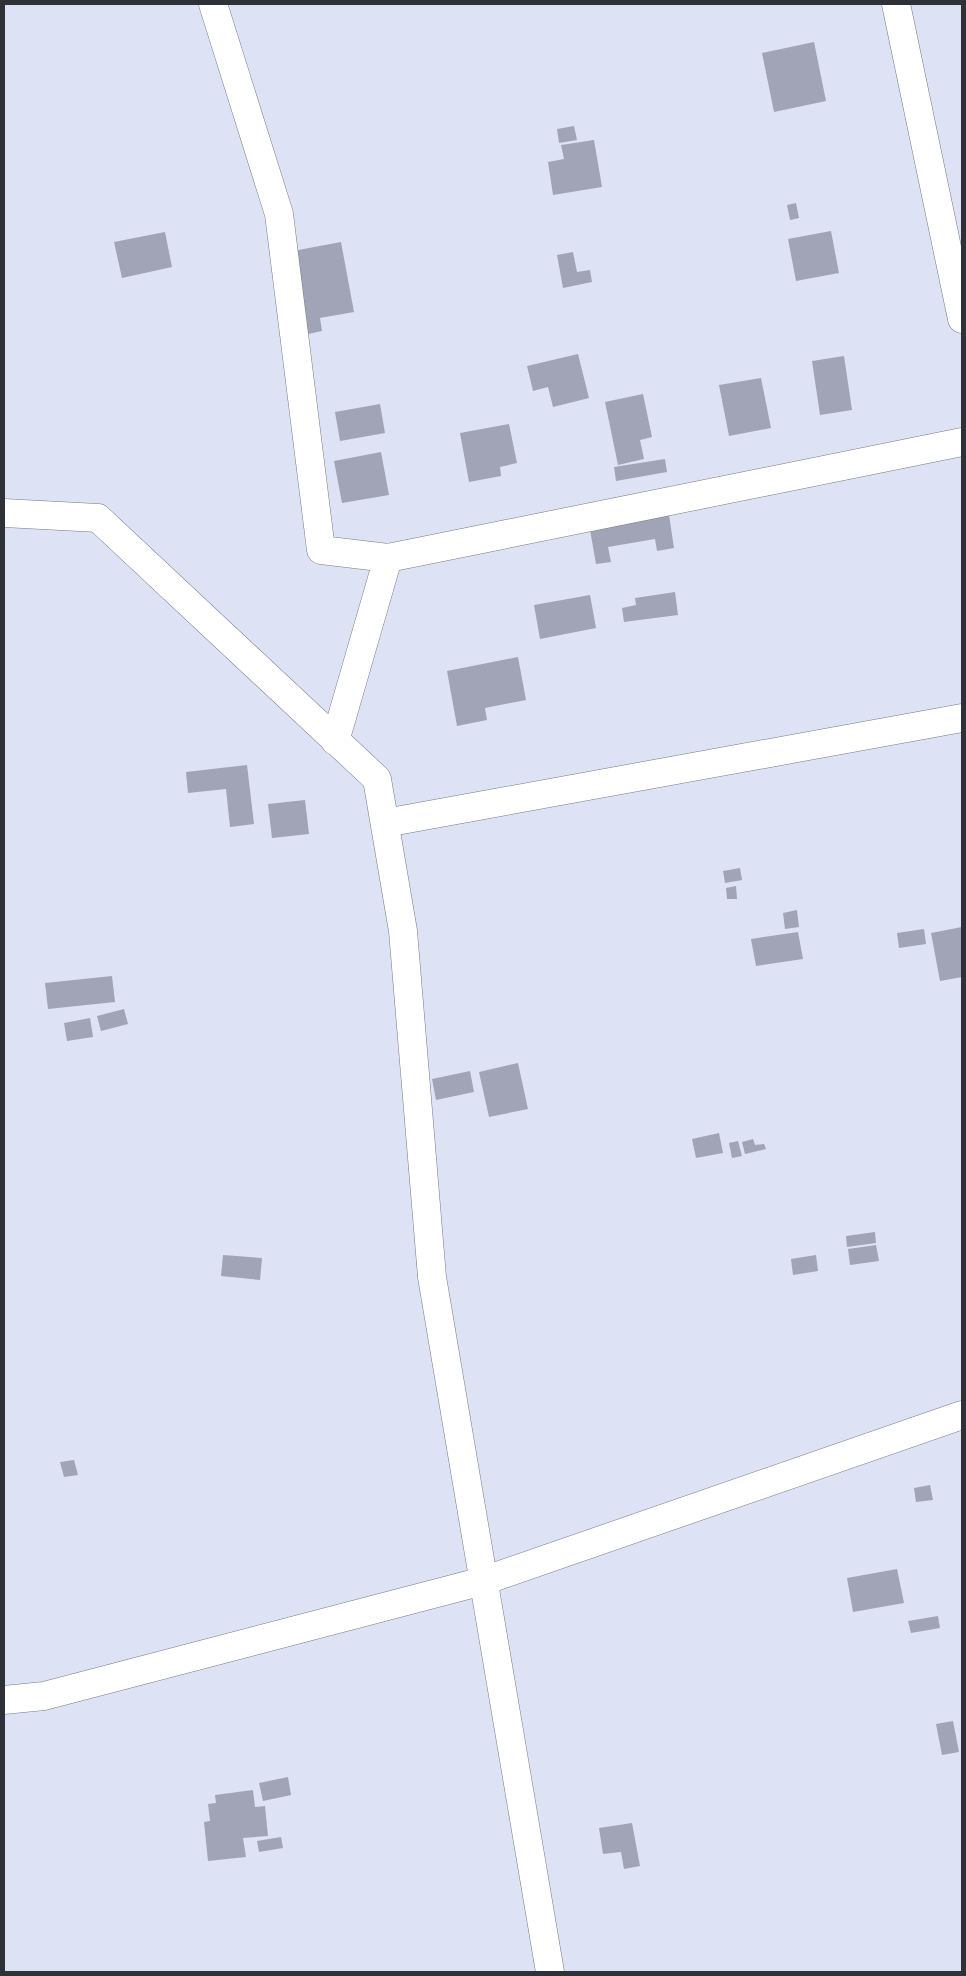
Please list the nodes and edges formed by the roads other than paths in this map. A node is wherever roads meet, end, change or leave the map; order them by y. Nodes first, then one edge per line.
1 (213, 4) edge
2 (896, 4) edge
3 (962, 319) edge
4 (962, 442) edge
5 (4, 512) edge
6 (388, 558) junction
7 (962, 718) edge
8 (335, 741) junction
9 (385, 823) junction
10 (962, 1415) edge
11 (483, 1581) junction
12 (4, 1700) edge
13 (550, 1972) edge

1 - 6 street
2 - 3 street
4 - 6 street
5 - 8 street
6 - 8 street
7 - 9 street
8 - 9 street
9 - 11 street
10 - 11 street
11 - 12 street
11 - 13 street

